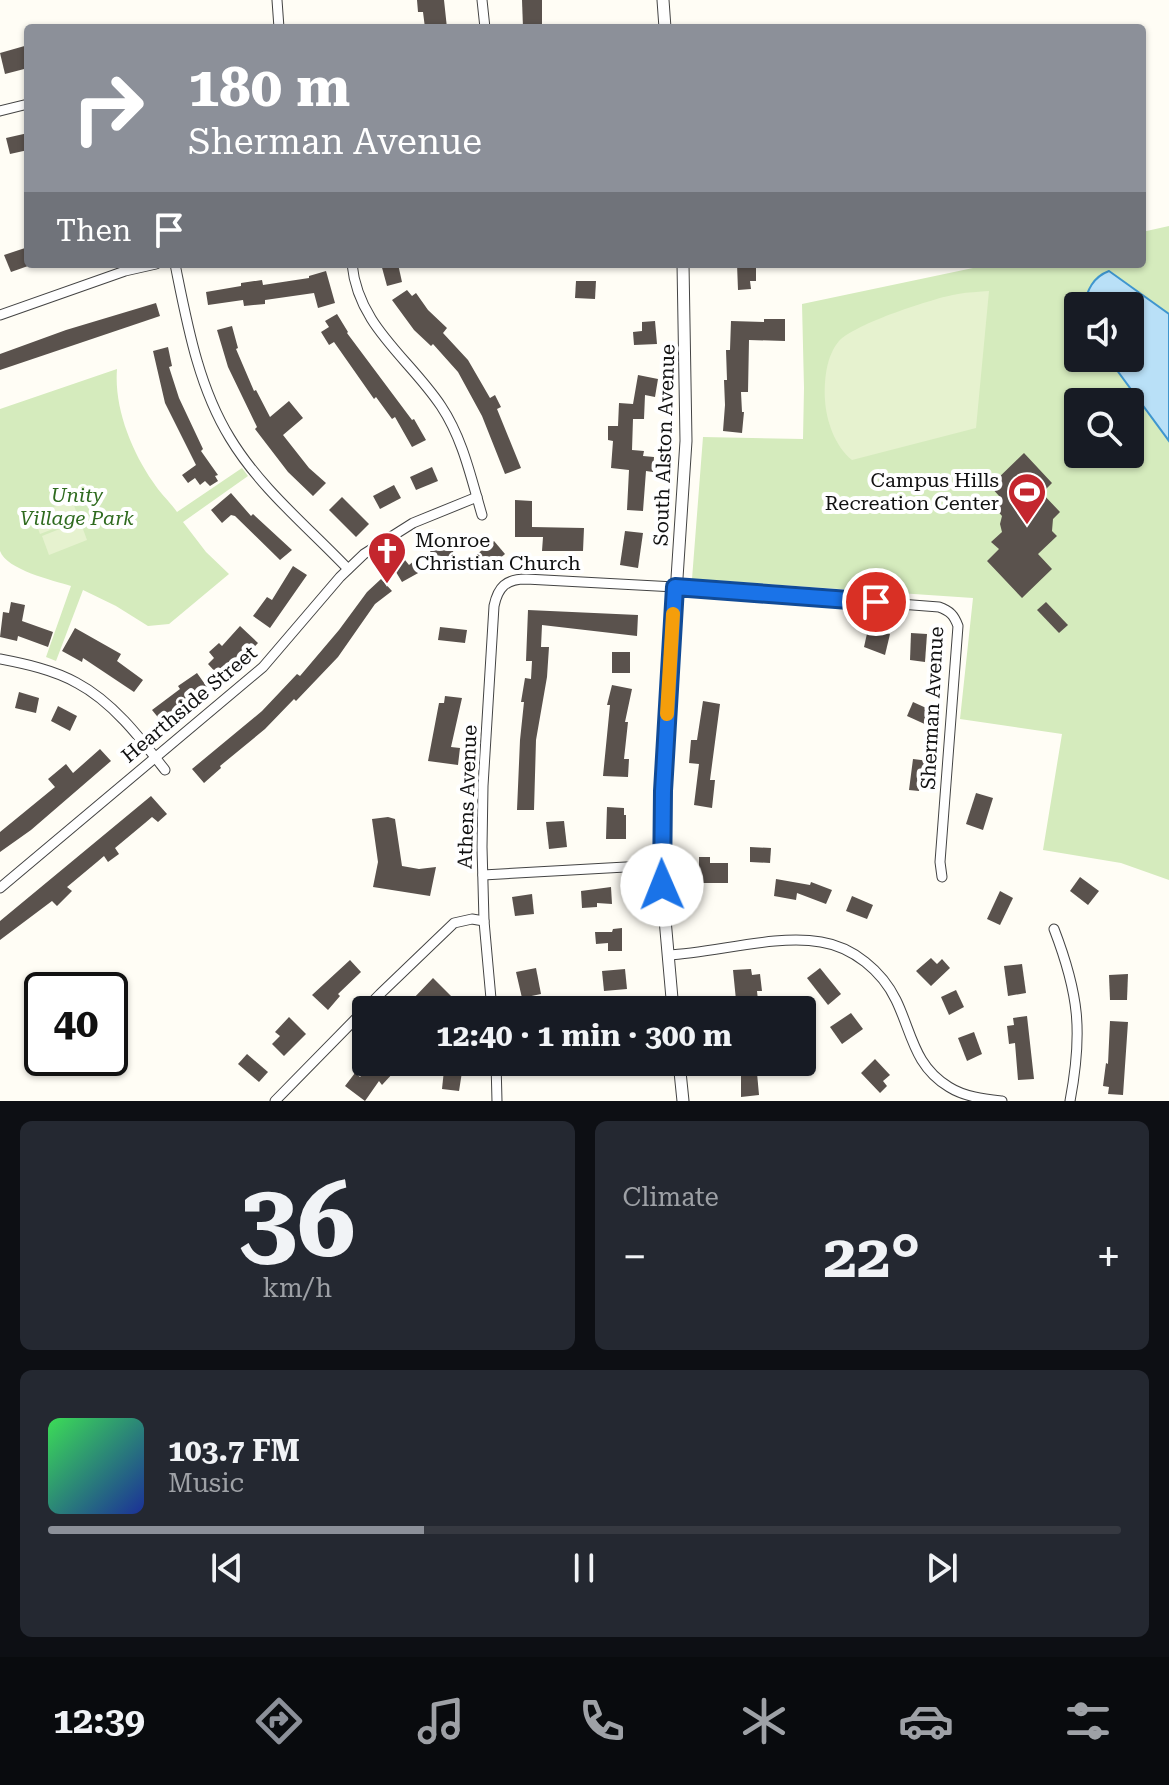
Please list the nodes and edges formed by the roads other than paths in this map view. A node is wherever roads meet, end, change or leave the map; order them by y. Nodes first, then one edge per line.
1 (277, 0) edge
2 (482, 0) edge
3 (663, 0) edge
4 (279, 24) edge
5 (485, 24) edge
6 (665, 24) edge
7 (24, 105) edge
8 (0, 111) edge
9 (138, 268) edge
10 (176, 268) edge
11 (353, 268) edge
12 (683, 268) edge
13 (0, 315) edge
14 (477, 497) junction
15 (482, 515) dead end
16 (348, 569) junction
17 (501, 586) joint
18 (675, 587) junction
19 (0, 659) edge
20 (155, 757) junction
21 (165, 770) dead end
22 (662, 865) junction
23 (483, 875) junction
24 (942, 877) dead end
25 (0, 888) edge
26 (484, 921) junction
27 (1054, 929) dead end
28 (668, 955) junction
29 (491, 996) edge
30 (672, 996) edge
31 (496, 1076) edge
32 (680, 1076) edge
33 (275, 1101) edge
34 (497, 1101) edge
35 (683, 1101) edge
36 (1002, 1101) edge
37 (1070, 1101) edge

1 - 4 street
2 - 5 street
3 - 6 street
7 - 8 street
9 - 13 street
10 - 16 street
11 - 14 street
12 - 18 street, South Alston Avenue
14 - 15 street
14 - 16 street, Hearthside Street
16 - 20 street, Hearthside Street
17 - 18 street, Sherman Avenue
17 - 23 street, Athens Avenue
18 - 22 street, South Alston Avenue
18 - 24 street, Sherman Avenue
19 - 20 street
20 - 21 street
20 - 25 street, Hearthside Street
22 - 23 street
22 - 28 street, South Alston Avenue
23 - 26 street, Athens Avenue
26 - 29 street, Athens Avenue
26 - 33 street
27 - 37 street
28 - 30 street, South Alston Avenue
28 - 36 street
31 - 34 street
32 - 35 street

